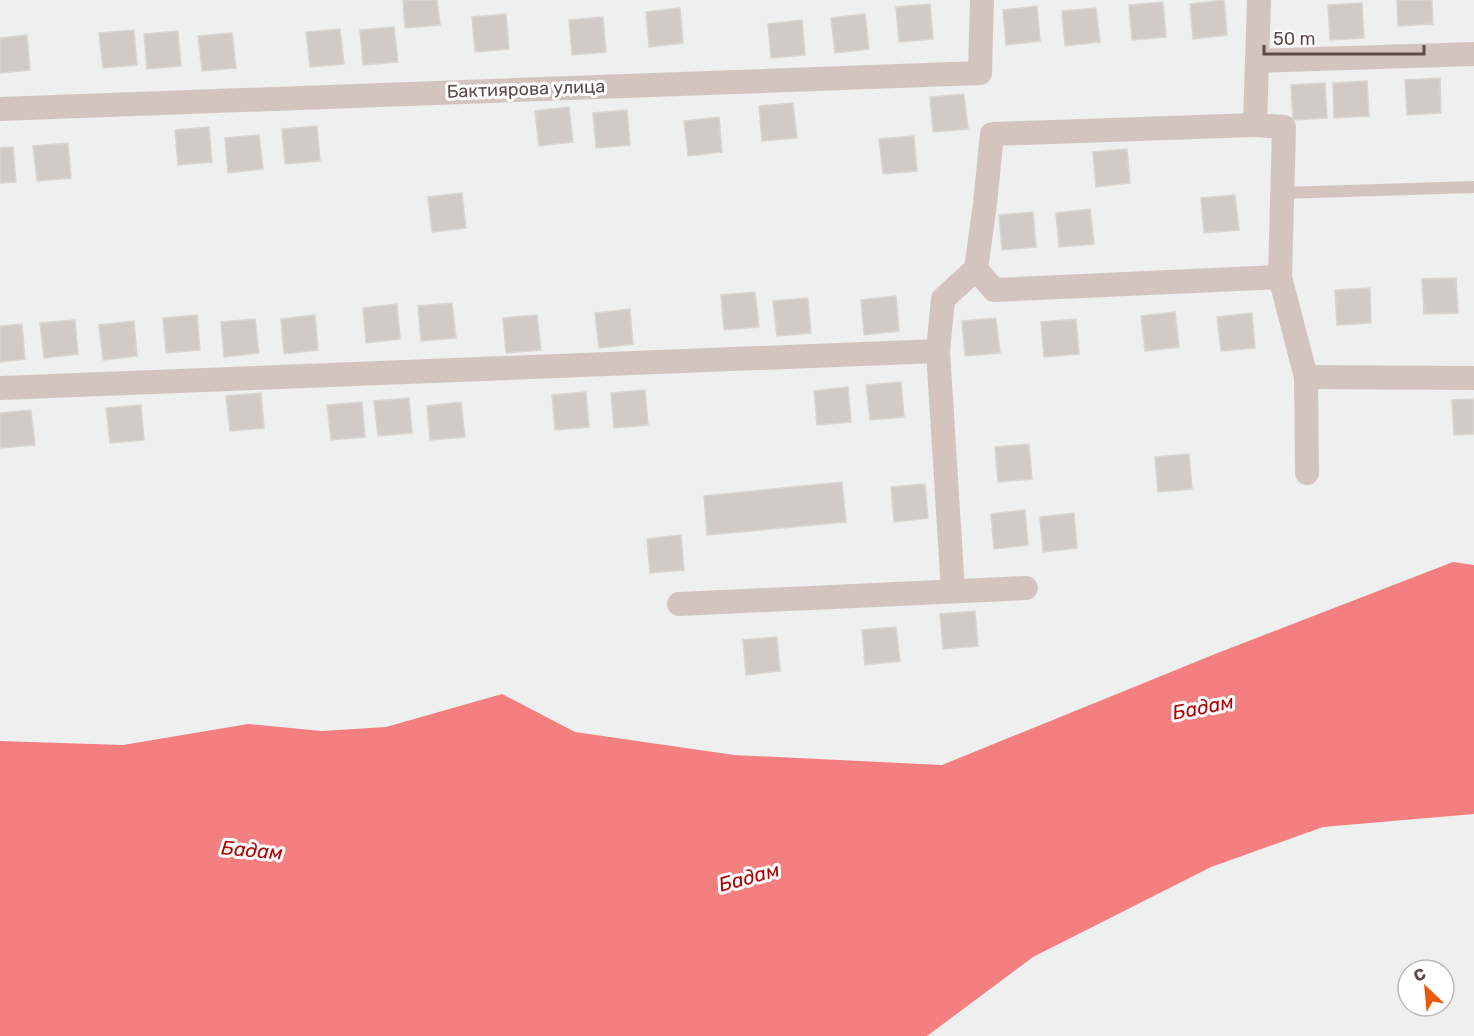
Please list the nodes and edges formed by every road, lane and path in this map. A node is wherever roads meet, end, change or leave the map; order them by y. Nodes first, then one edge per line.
1 (982, 0) edge
2 (1259, 0) edge
3 (1474, 54) edge
4 (1257, 60) junction
5 (0, 109) edge
6 (1255, 125) junction
7 (1474, 187) edge
8 (1282, 193) junction
9 (976, 269) junction
10 (1280, 277) junction
11 (938, 351) junction
12 (1306, 377) junction
13 (1474, 378) edge
14 (0, 388) edge
15 (1307, 473) dead end
16 (1026, 588) dead end
17 (953, 591) junction
18 (679, 604) dead end

1 - 5 street, Бактиярова улица
2 - 4 street
3 - 4 street
4 - 6 street
6 - 8 street
6 - 9 street
7 - 8 lane
8 - 10 street
9 - 10 street
9 - 11 street
10 - 12 street
11 - 14 street
11 - 17 street
12 - 13 street
12 - 15 street
16 - 17 street
17 - 18 street

